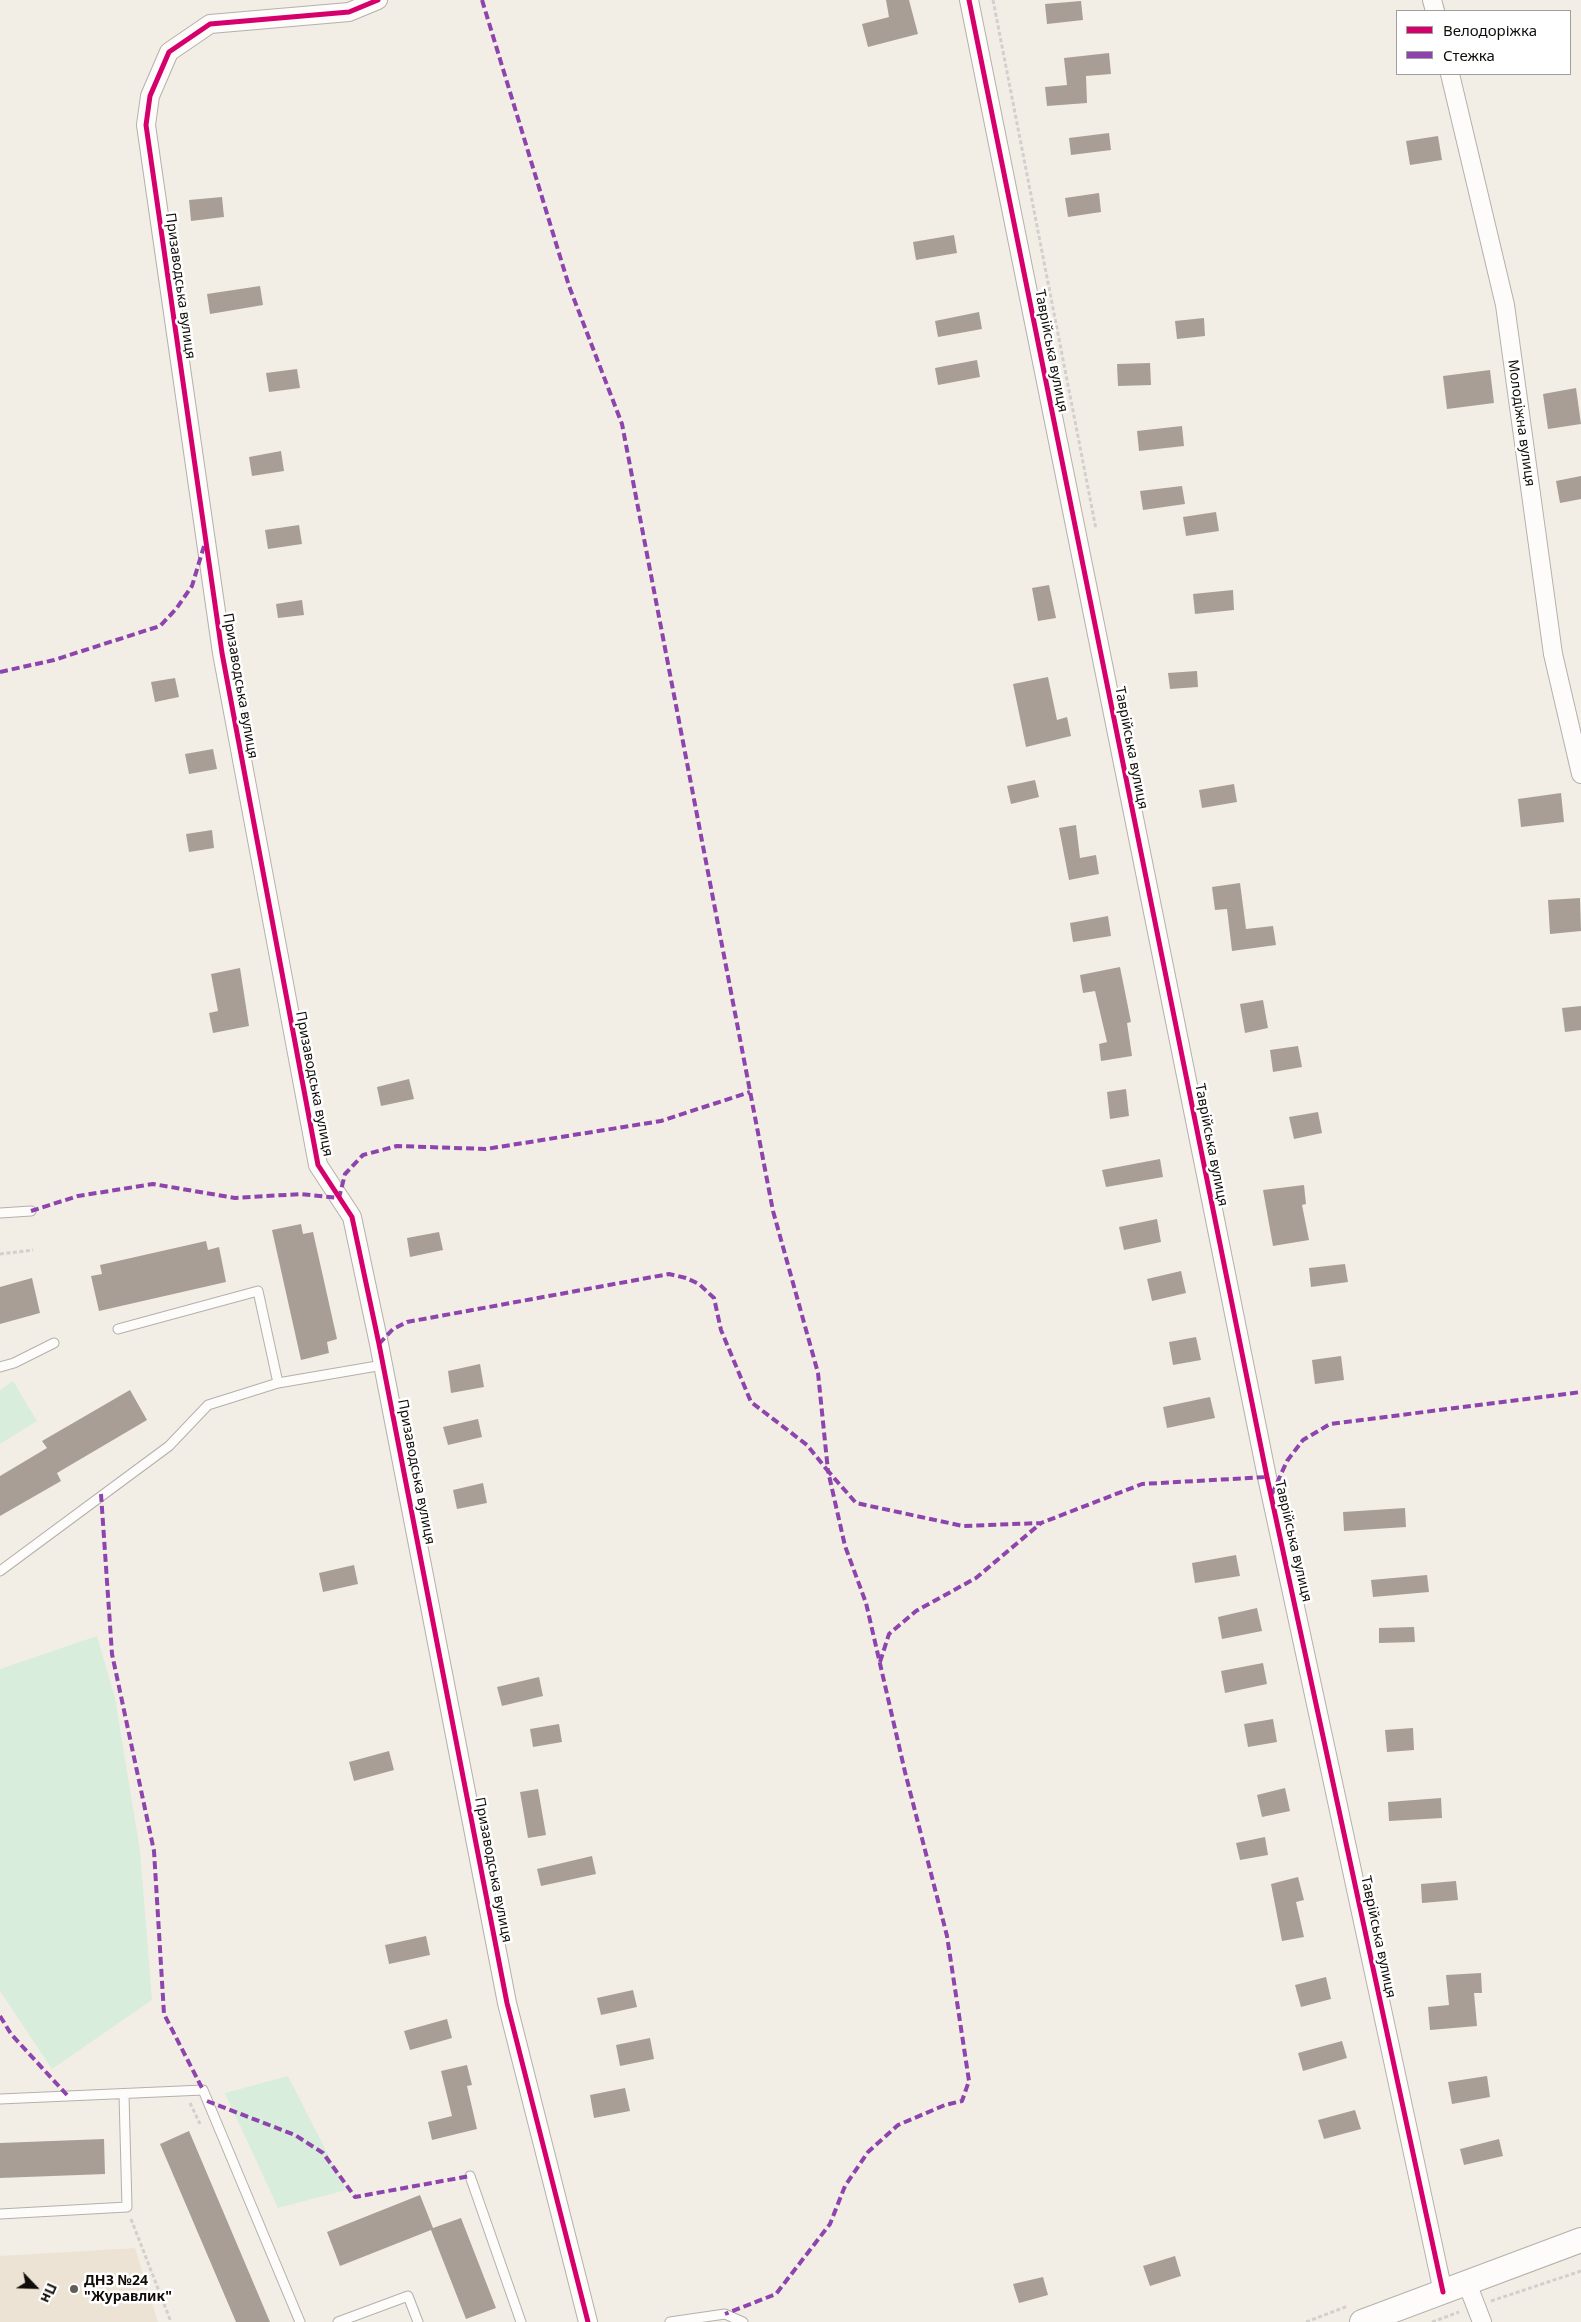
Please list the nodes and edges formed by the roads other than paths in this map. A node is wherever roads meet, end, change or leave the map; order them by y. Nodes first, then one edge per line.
1 (378, 0) edge
2 (969, 0) edge
3 (1450, 75) edge
4 (1581, 774) edge
5 (31, 1211) dead end
6 (0, 1213) edge
7 (118, 1329) dead end
8 (54, 1343) dead end
9 (383, 1365) junction
10 (0, 1367) edge
11 (278, 1383) junction
12 (0, 1571) edge
13 (124, 2095) junction
14 (0, 2100) edge
15 (470, 2176) dead end
16 (0, 2214) edge
17 (1581, 2240) edge
18 (1467, 2283) junction
19 (1443, 2292) junction
20 (1479, 2314) edge
21 (300, 2322) edge
22 (338, 2322) edge
23 (418, 2322) edge
24 (521, 2322) edge
25 (588, 2322) edge
26 (670, 2322) edge
27 (743, 2322) edge
28 (1362, 2322) edge

1 - 9 street, Призаводська вулиця
2 - 19 street, Таврійська вулиця
3 - 4 street, Молодіжна вулиця
5 - 6 lane
7 - 11 lane
8 - 10 lane
9 - 11 lane
9 - 25 street, Призаводська вулиця
11 - 12 lane
13 - 14 lane
13 - 16 lane
13 - 21 lane
15 - 24 lane
17 - 18 street
18 - 19 street
18 - 20 street
19 - 28 street
22 - 23 lane
26 - 27 lane

